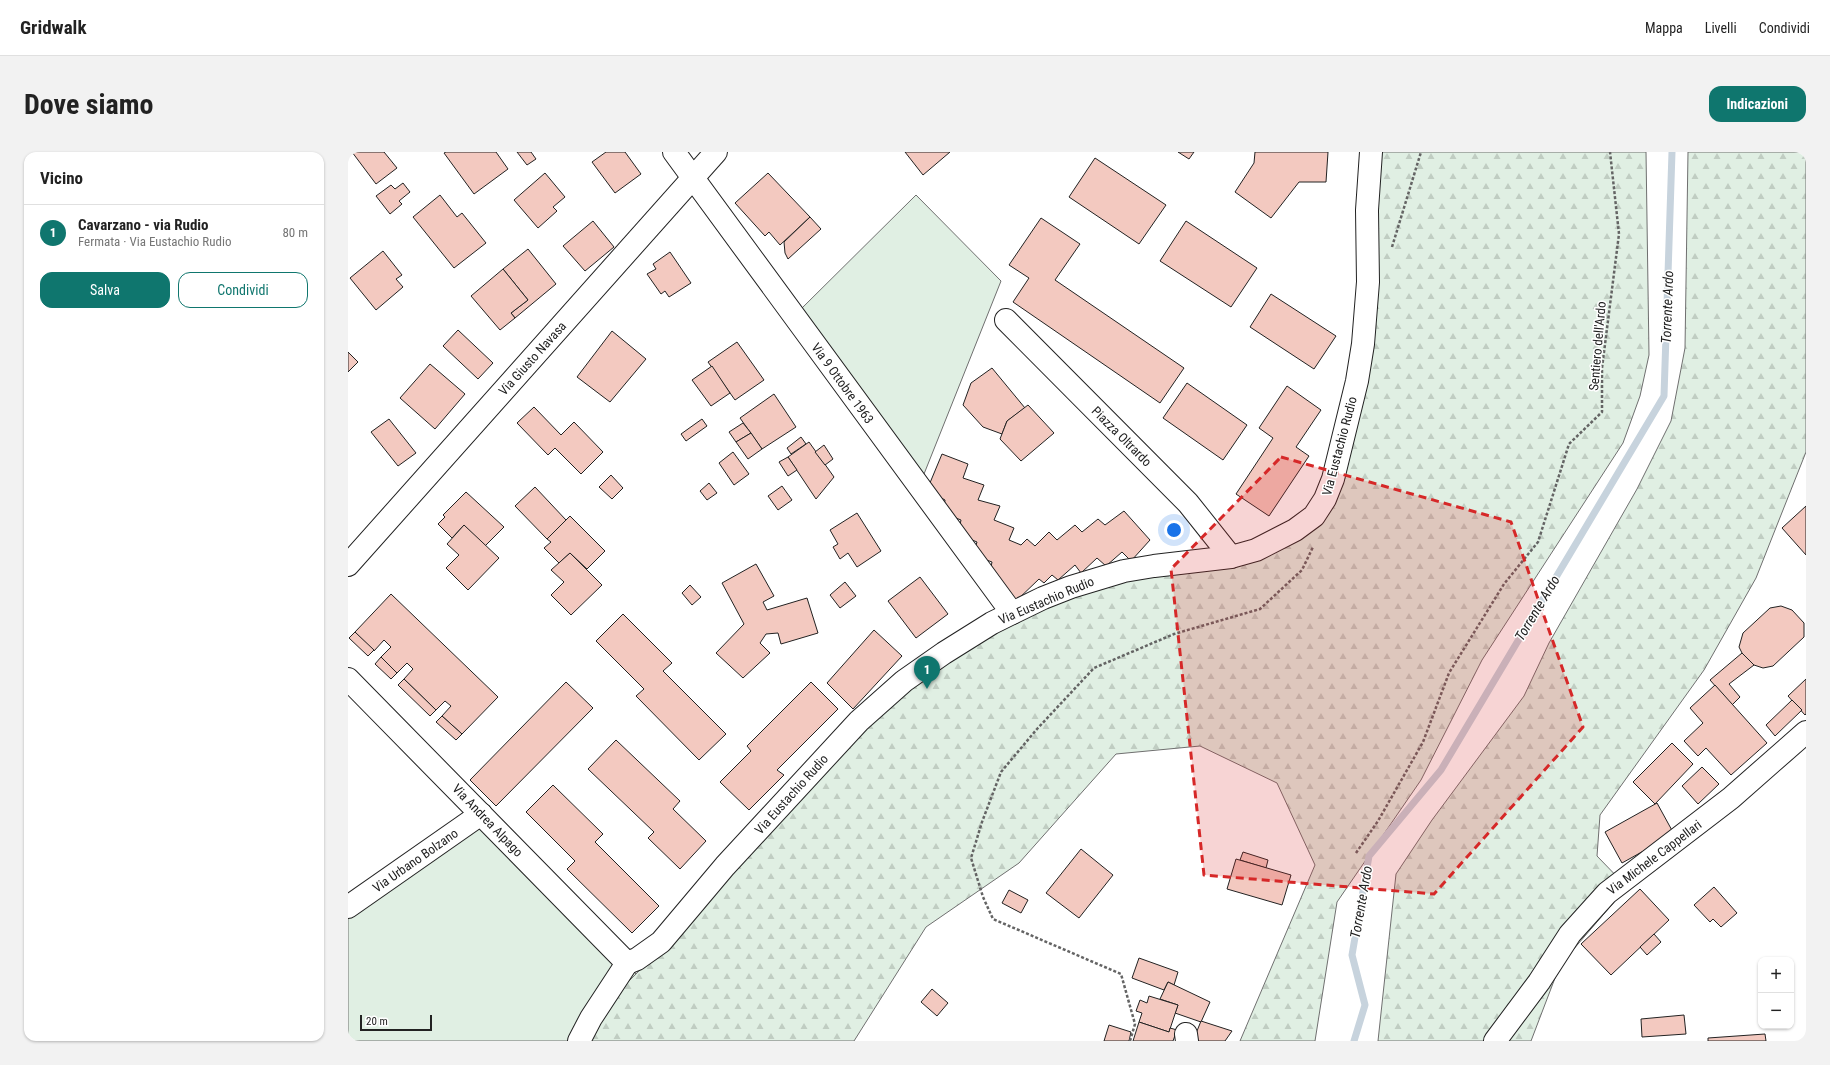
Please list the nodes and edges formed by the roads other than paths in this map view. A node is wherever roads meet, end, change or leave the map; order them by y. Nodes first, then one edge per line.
1 (674, 152) edge
2 (716, 152) edge
3 (1372, 152) edge
4 (693, 178) junction
5 (1006, 320) dead end
6 (1231, 557) junction
7 (348, 565) edge
8 (1012, 613) junction
9 (348, 679) edge
10 (1806, 732) edge
11 (481, 814) junction
12 (348, 907) edge
13 (627, 963) junction
14 (579, 1041) edge
15 (1496, 1041) edge

1 - 4 street, Via 9 Ottobre 1963
2 - 4 street, Via Giusto Navasa
3 - 6 street, Via Eustachio Rudio
4 - 7 street, Via Giusto Navasa
4 - 8 street, Via 9 Ottobre 1963
5 - 6 street, Piazza Oltrardo
6 - 8 street, Via Eustachio Rudio
8 - 13 street, Via Eustachio Rudio
9 - 11 street, Via Andrea Alpago
10 - 15 street, Via Michele Cappellari
11 - 12 street, Via Urbano Bolzano
11 - 13 street, Via Andrea Alpago
13 - 14 street

